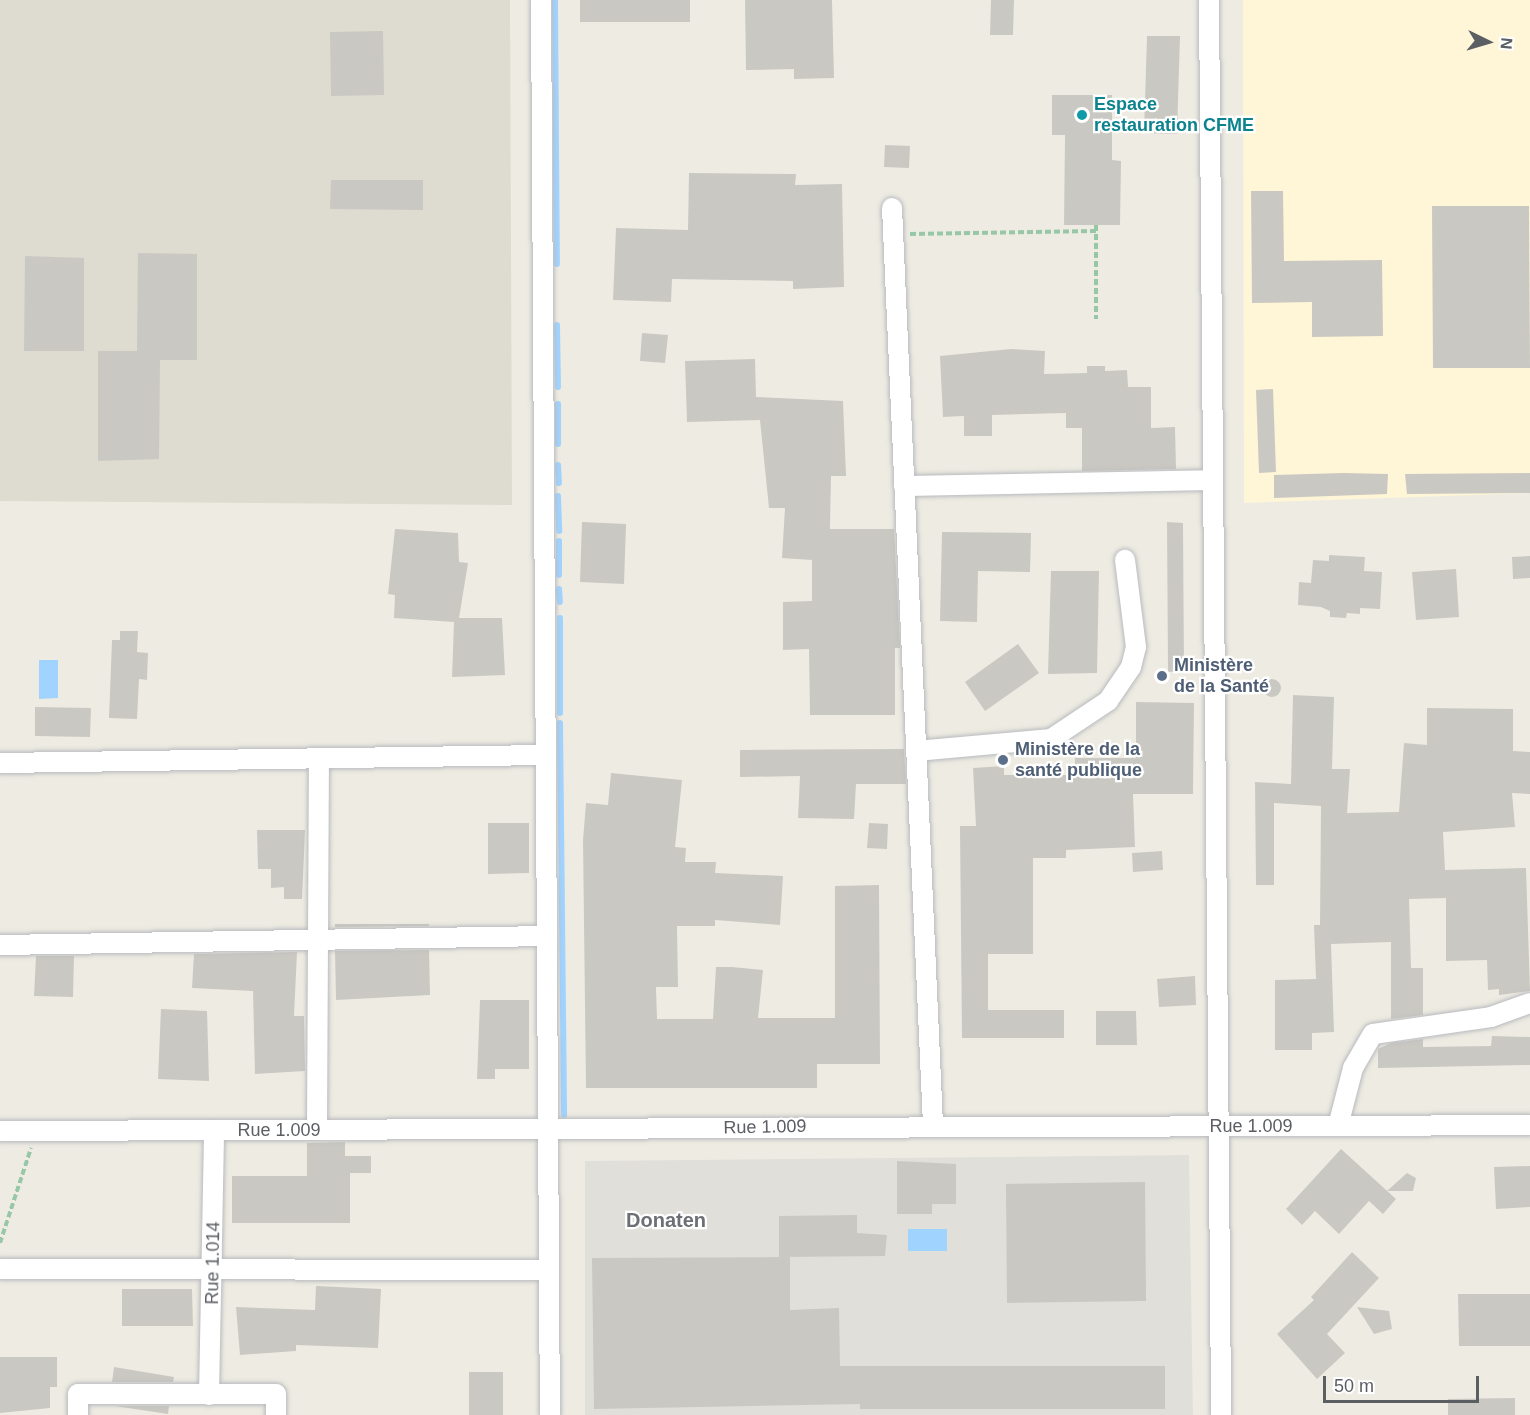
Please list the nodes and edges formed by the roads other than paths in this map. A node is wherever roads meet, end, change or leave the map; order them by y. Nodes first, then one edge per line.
1 (541, 0) edge
2 (1209, 0) edge
3 (892, 208) dead end
4 (1213, 480) junction
5 (904, 486) junction
6 (1125, 560) dead end
7 (916, 751) junction
8 (546, 755) junction
9 (320, 758) junction
10 (0, 763) edge
11 (547, 936) junction
12 (318, 940) junction
13 (0, 945) edge
14 (1530, 1003) edge
15 (933, 1125) junction
16 (1530, 1125) edge
17 (1218, 1126) junction
18 (1338, 1126) junction
19 (548, 1129) junction
20 (214, 1130) junction
21 (317, 1130) junction
22 (0, 1131) edge
23 (0, 1269) edge
24 (549, 1270) junction
25 (214, 1271) junction
26 (209, 1395) junction
27 (78, 1415) edge
28 (276, 1415) edge
29 (549, 1415) edge
30 (1221, 1415) edge

1 - 8 street
2 - 4 street
3 - 5 street
4 - 5 street
4 - 17 street
5 - 7 street
6 - 7 street
7 - 15 street
8 - 9 street
8 - 11 street
9 - 10 street
9 - 12 street
11 - 12 street
11 - 19 street
12 - 13 street
12 - 21 street
14 - 18 street
15 - 17 street, Rue 1.009
15 - 19 street, Rue 1.009
16 - 18 street, Rue 1.009
17 - 18 street, Rue 1.009
17 - 30 street
19 - 21 street, Rue 1.009
19 - 24 street
20 - 21 street, Rue 1.009
20 - 22 street, Rue 1.009
20 - 25 street, Rue 1.014
23 - 25 street
24 - 25 street
24 - 29 street
25 - 26 street, Rue 1.014
26 - 27 street
26 - 28 street

